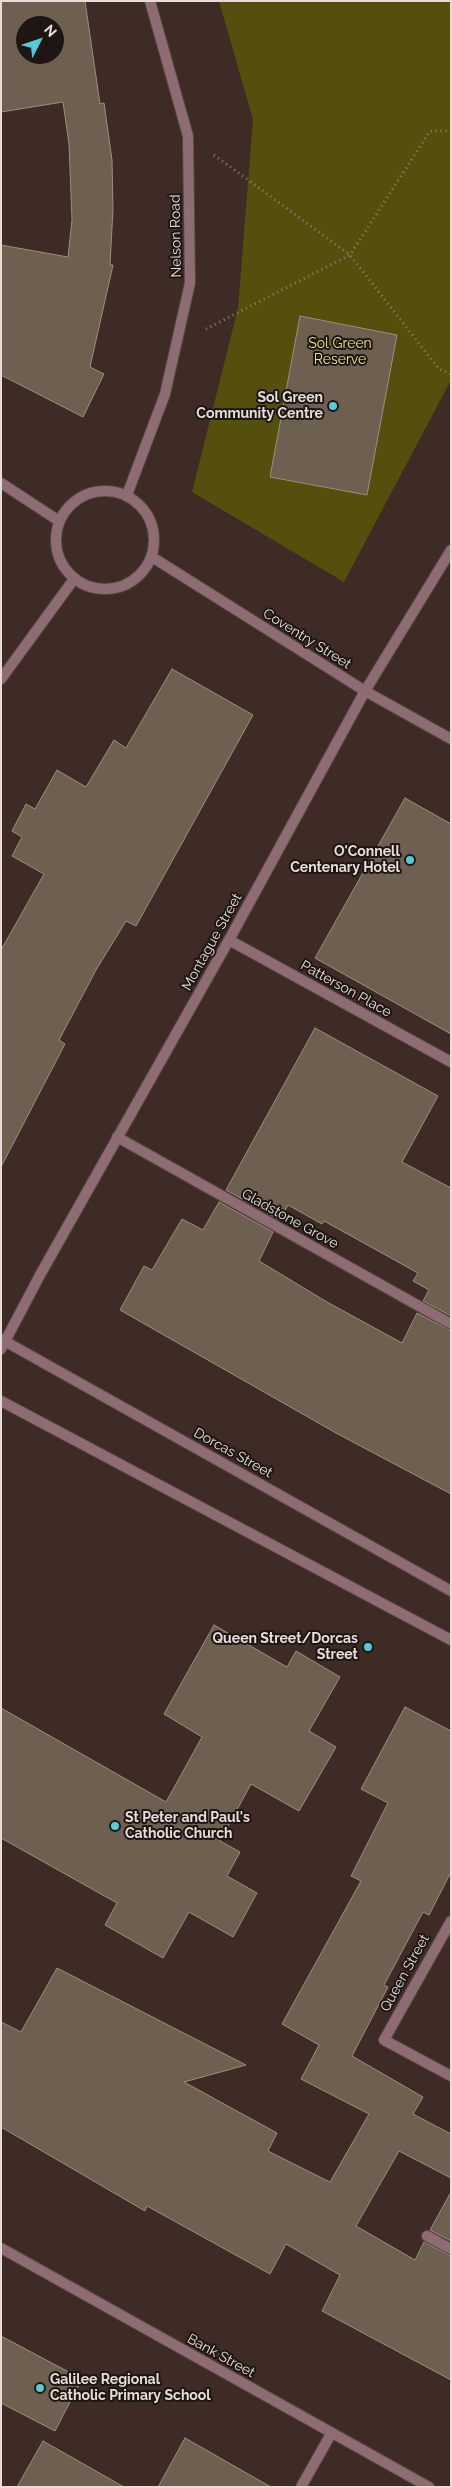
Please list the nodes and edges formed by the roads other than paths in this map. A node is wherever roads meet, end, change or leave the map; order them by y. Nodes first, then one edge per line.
1 (150, 1) edge
2 (1, 483) edge
3 (127, 495) junction
4 (59, 521) junction
5 (451, 550) edge
6 (152, 557) junction
7 (74, 578) junction
8 (1, 679) edge
9 (365, 691) junction
10 (451, 739) edge
11 (229, 940) junction
12 (451, 1062) edge
13 (116, 1138) junction
14 (451, 1324) edge
15 (3, 1343) edge
16 (1, 1401) edge
17 (451, 1591) edge
18 (451, 1640) edge
19 (451, 1920) edge
20 (451, 2076) edge
21 (427, 2236) dead end
22 (1, 2248) edge
23 (451, 2249) edge
24 (331, 2434) junction
25 (301, 2487) edge
26 (428, 2487) edge

1 - 3 street, Nelson Road
2 - 4 street
3 - 4 street
3 - 6 street
4 - 7 street
5 - 9 street, Montague Street
6 - 7 street
6 - 9 street, Coventry Street
7 - 8 street
9 - 10 street, Coventry Street
9 - 11 street, Montague Street
11 - 12 street, Patterson Place
11 - 13 street, Montague Street
13 - 14 street, Gladstone Grove
13 - 15 street, Montague Street
15 - 17 street, Dorcas Street
16 - 18 street
19 - 20 street, Queen Street
21 - 23 street
22 - 24 street, Bank Street
24 - 25 street
24 - 26 street, Bank Street

